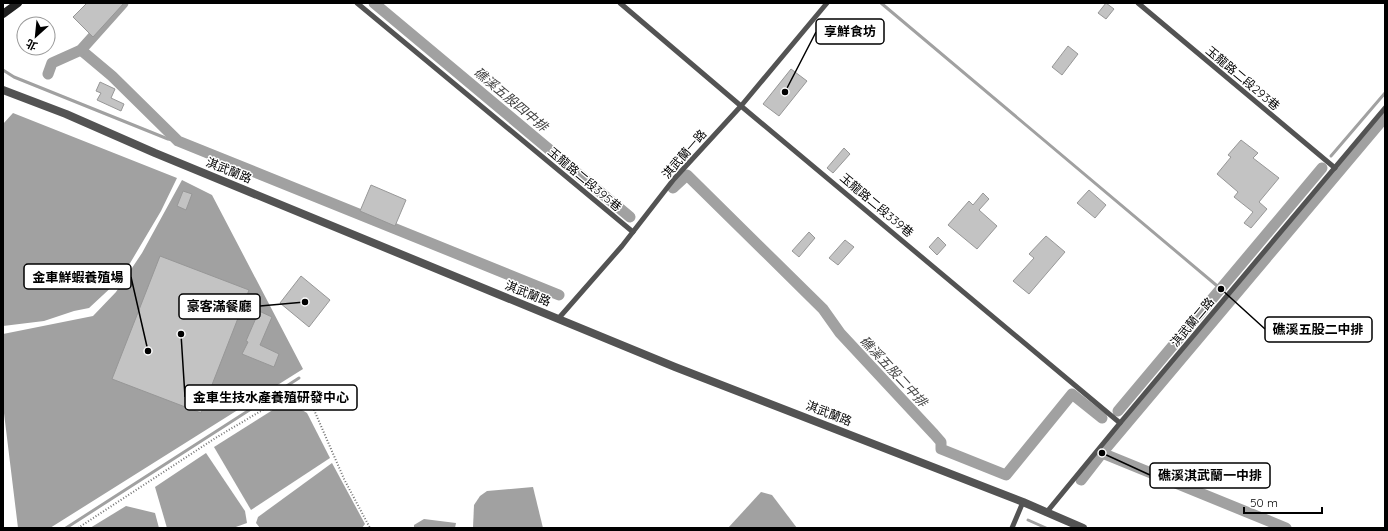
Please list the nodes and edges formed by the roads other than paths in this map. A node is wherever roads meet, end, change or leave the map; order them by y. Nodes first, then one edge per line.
1 (18, 3) edge
2 (357, 3) edge
3 (620, 3) edge
4 (827, 3) edge
5 (1138, 3) edge
6 (3, 14) edge
7 (3, 84) edge
8 (3, 90) edge
9 (11, 93) junction
10 (740, 106) junction
11 (1385, 108) edge
12 (1335, 168) junction
13 (633, 232) junction
14 (558, 319) junction
15 (1120, 423) junction
16 (1023, 502) junction
17 (1046, 513) junction
18 (1012, 528) edge
19 (1083, 528) edge

1 - 6 main road
2 - 13 lane, 玉龍路二段395巷
3 - 10 lane, 玉龍路二段339巷
4 - 10 lane, 淇武蘭一路
5 - 12 lane, 玉龍路二段293巷
7 - 9 street
8 - 9 street, 淇武蘭路
9 - 14 street, 淇武蘭路
10 - 13 lane, 淇武蘭一路
10 - 15 lane, 玉龍路二段339巷
11 - 12 lane, 淇武蘭二路
12 - 15 lane, 淇武蘭二路
13 - 14 lane, 淇武蘭一路
14 - 16 street, 淇武蘭路
15 - 17 lane, 淇武蘭二路
16 - 17 street, 淇武蘭路
16 - 18 lane
17 - 19 street, 淇武蘭路

